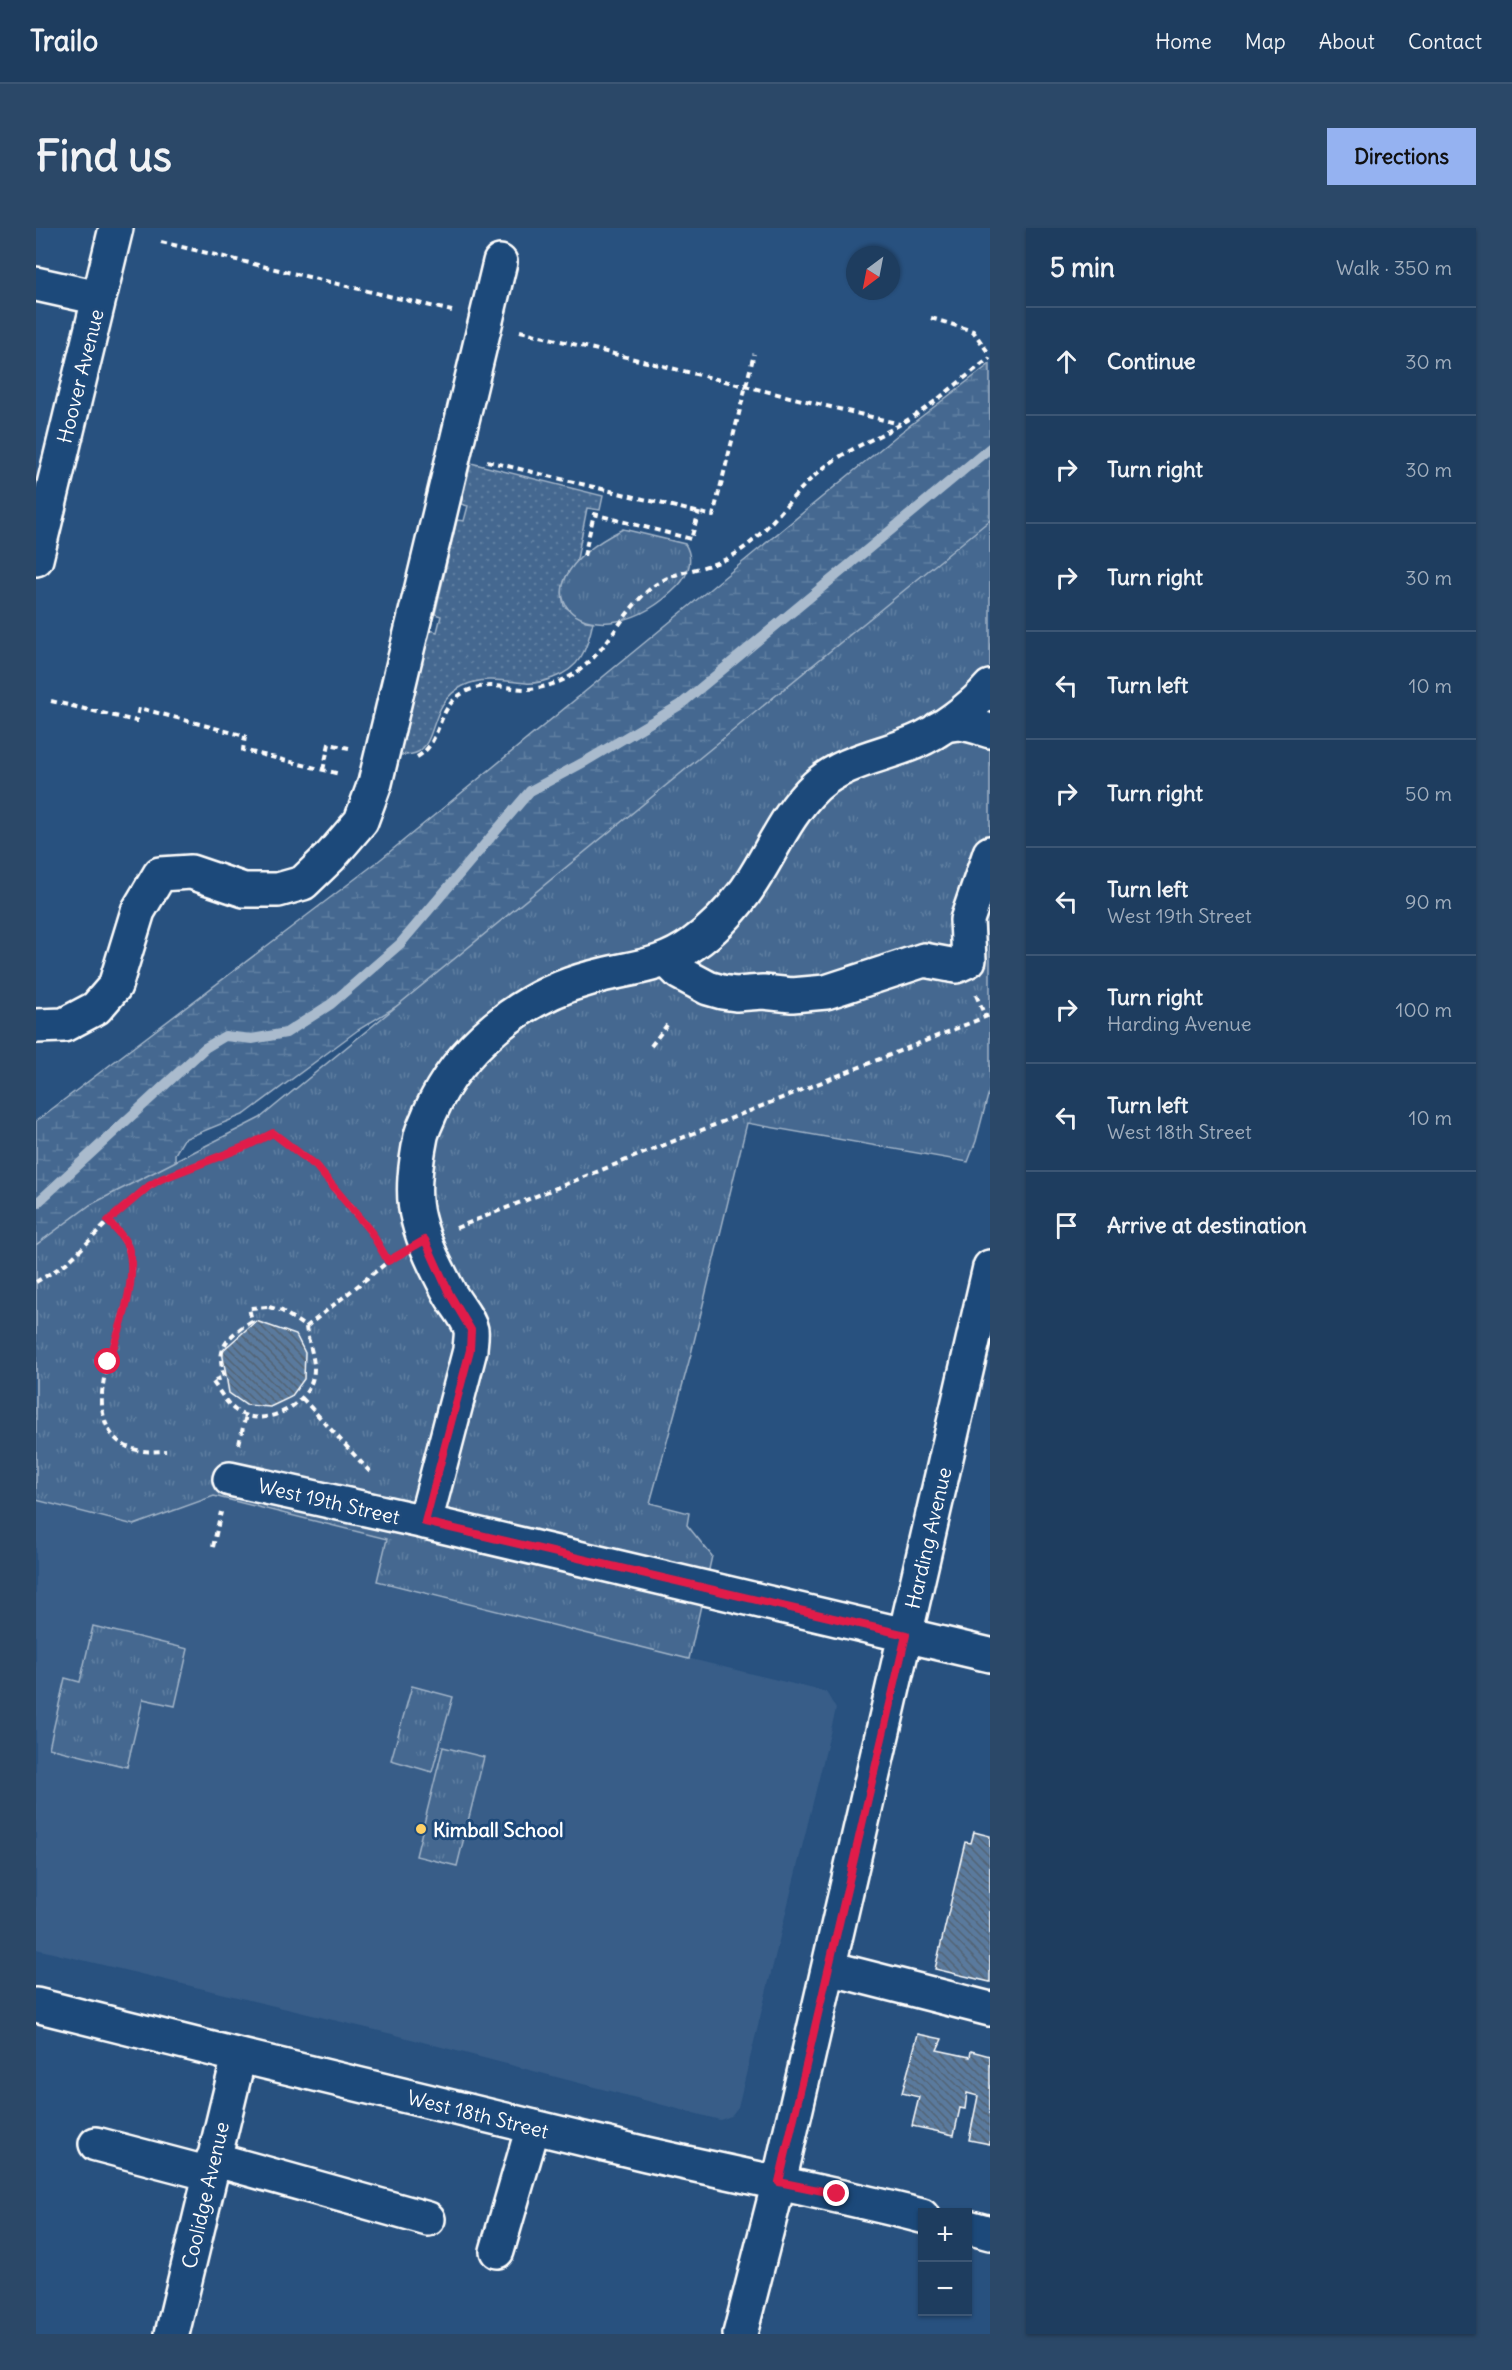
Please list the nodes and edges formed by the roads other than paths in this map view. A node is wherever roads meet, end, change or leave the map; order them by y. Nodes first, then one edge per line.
1 (116, 228) edge
2 (500, 262) dead end
3 (36, 284) edge
4 (99, 298) junction
5 (36, 559) edge
6 (990, 687) edge
7 (948, 722) junction
8 (990, 731) edge
9 (990, 853) edge
10 (667, 960) junction
11 (36, 1026) edge
12 (990, 1267) edge
13 (230, 1479) dead end
14 (425, 1522) junction
15 (906, 1635) junction
16 (990, 1655) edge
17 (829, 1968) junction
18 (36, 2005) edge
19 (990, 2009) edge
20 (239, 2056) junction
21 (533, 2127) junction
22 (96, 2144) dead end
23 (212, 2167) junction
24 (779, 2182) junction
25 (918, 2215) edge
26 (428, 2219) dead end
27 (972, 2228) edge
28 (990, 2233) edge
29 (497, 2251) dead end
30 (172, 2334) edge
31 (740, 2334) edge

1 - 4 street, Hoover Avenue
2 - 11 street
3 - 4 street
4 - 5 street, Hoover Avenue
6 - 7 street
7 - 8 street
7 - 10 street
9 - 10 street
10 - 14 street
12 - 15 street, Harding Avenue
13 - 14 street, West 19th Street
14 - 15 street, West 19th Street
15 - 16 street, West 19th Street
15 - 17 street, Harding Avenue
17 - 19 street
17 - 24 street, Harding Avenue
18 - 20 street, West 18th Street
20 - 21 street, West 18th Street
20 - 23 street, Coolidge Avenue
21 - 24 street, West 18th Street
21 - 29 street
22 - 23 street
23 - 26 street
23 - 30 street, Coolidge Avenue
24 - 25 street, West 18th Street
24 - 31 street, Harding Avenue
27 - 28 street

